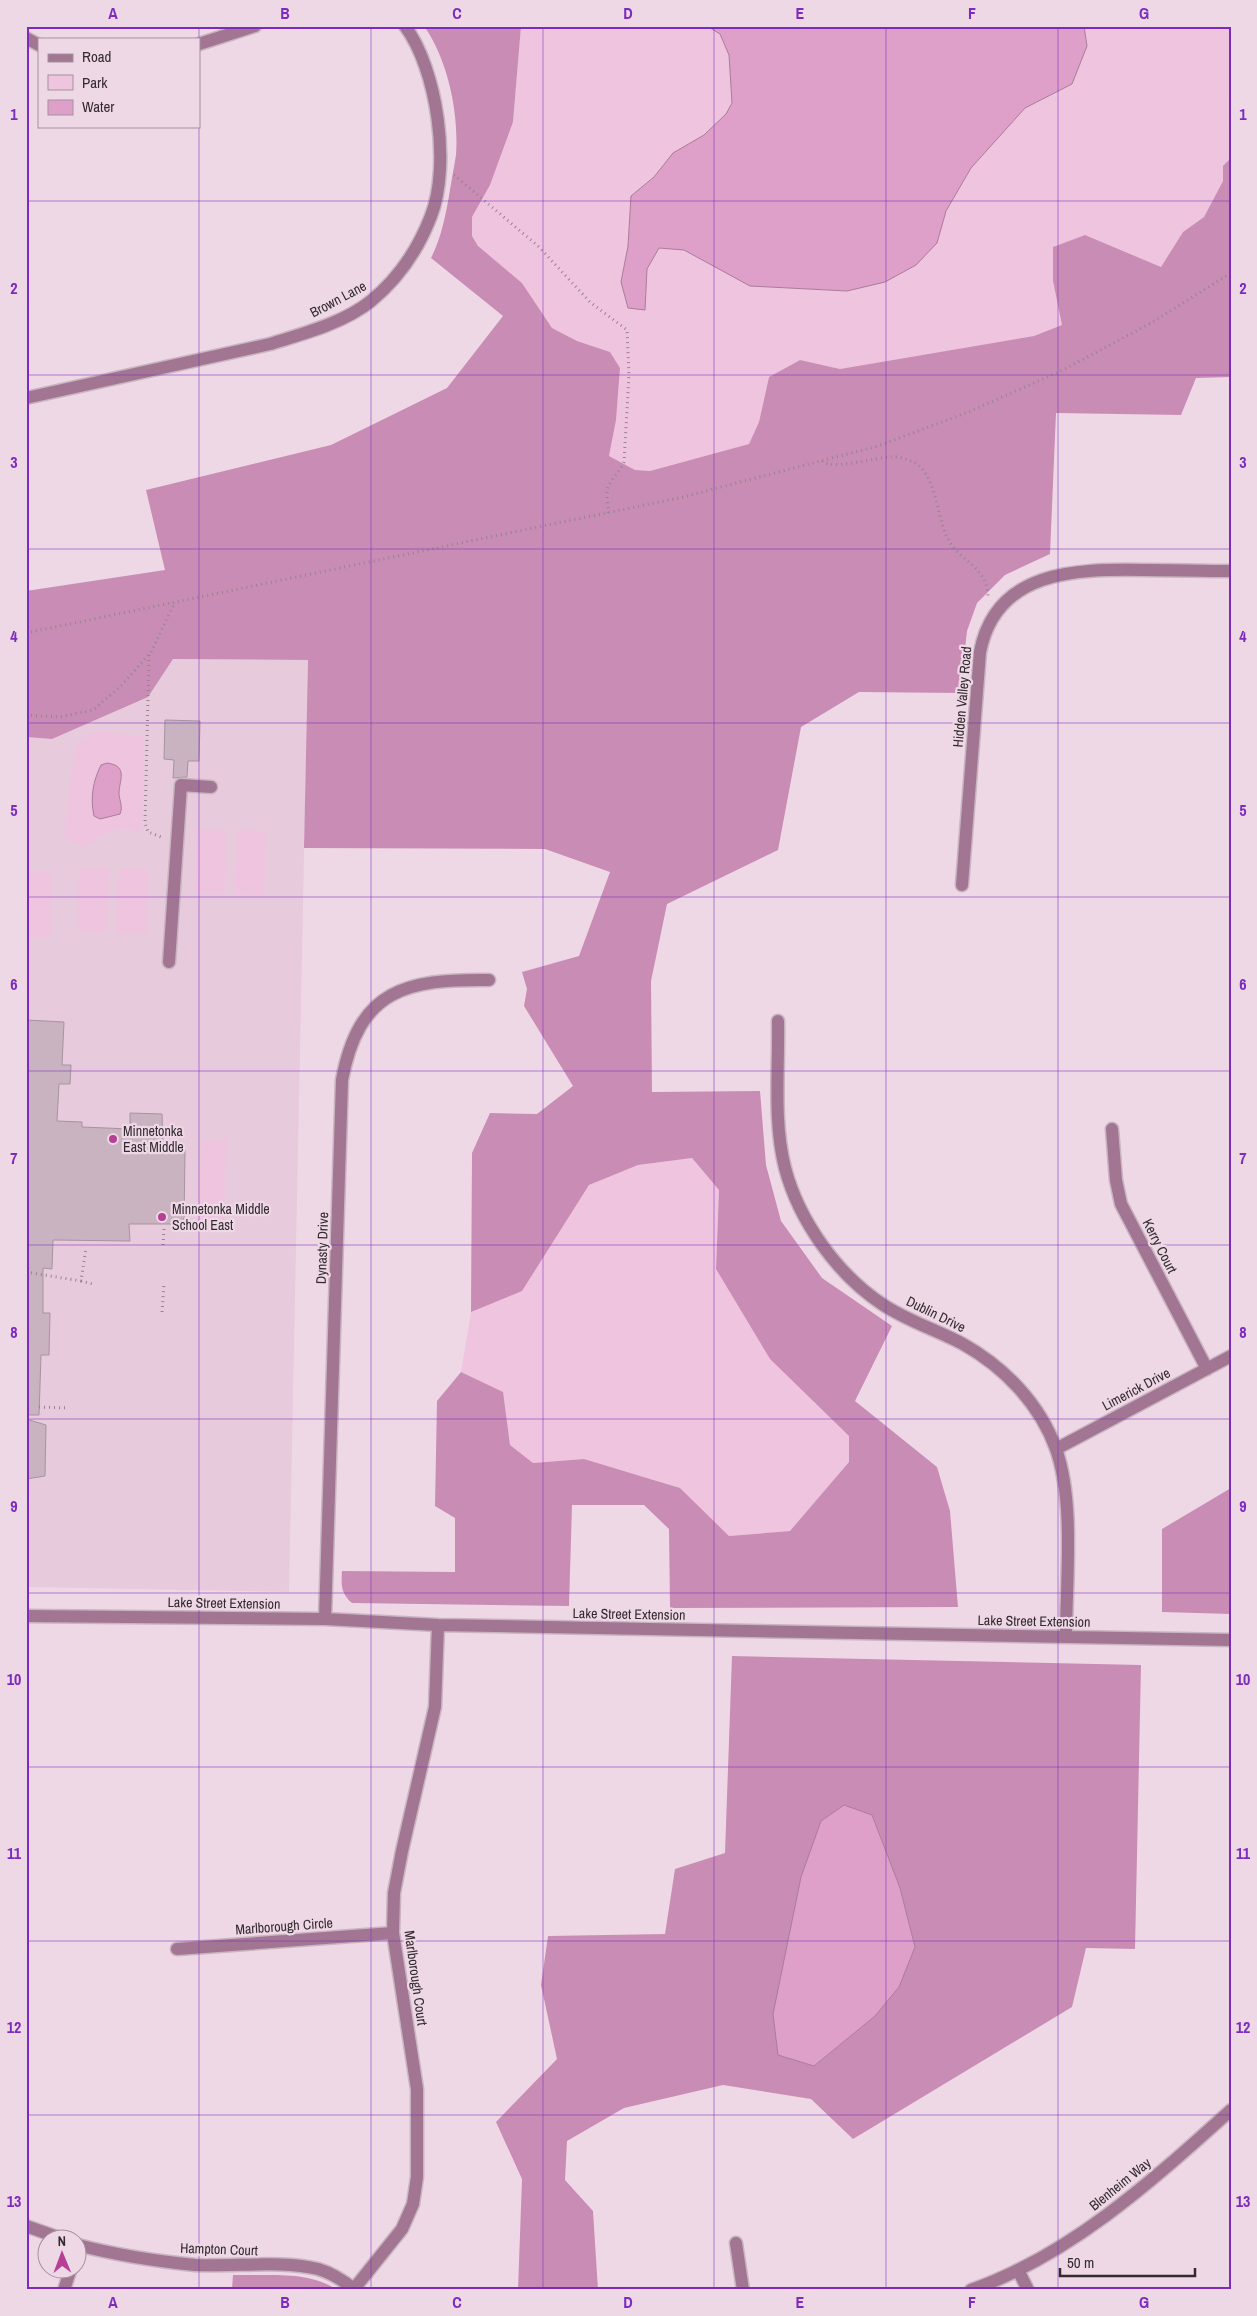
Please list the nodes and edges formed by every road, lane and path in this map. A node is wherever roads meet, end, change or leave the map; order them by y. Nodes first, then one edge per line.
1 (255, 26) edge
2 (405, 26) edge
3 (26, 38) edge
4 (38, 44) edge
5 (200, 44) edge
6 (440, 164) junction
7 (1231, 273) edge
8 (26, 398) edge
9 (822, 461) junction
10 (608, 512) junction
11 (1231, 571) edge
12 (174, 604) junction
13 (994, 615) junction
14 (26, 633) edge
15 (149, 655) junction
16 (26, 715) edge
17 (211, 787) dead end
18 (178, 845) junction
19 (962, 885) dead end
20 (169, 962) dead end
21 (488, 980) dead end
22 (778, 1022) dead end
23 (1112, 1129) dead end
24 (164, 1228) dead end
25 (163, 1245) dead end
26 (86, 1248) dead end
27 (26, 1272) edge
28 (81, 1281) junction
29 (164, 1283) dead end
30 (93, 1284) dead end
31 (162, 1312) dead end
32 (1231, 1356) edge
33 (1207, 1369) junction
34 (39, 1407) dead end
35 (69, 1408) dead end
36 (1056, 1449) junction
37 (26, 1616) edge
38 (325, 1619) junction
39 (438, 1625) junction
40 (1066, 1637) junction
41 (1231, 1640) edge
42 (393, 1933) junction
43 (178, 1949) dead end
44 (1231, 2110) edge
45 (26, 2226) edge
46 (38, 2230) edge
47 (736, 2243) dead end
48 (88, 2248) edge
49 (1018, 2270) junction
50 (68, 2278) edge
51 (64, 2290) edge
52 (354, 2290) edge
53 (743, 2290) edge
54 (971, 2290) edge
55 (1028, 2290) edge

1 - 5 street
2 - 6 street, Brown Lane
3 - 4 street
6 - 8 street, Brown Lane
6 - 10 path
7 - 9 path
9 - 10 path
9 - 13 path
10 - 12 path
11 - 13 street, Hidden Valley Road
12 - 14 path
12 - 15 path
13 - 19 street, Hidden Valley Road
15 - 16 path
15 - 18 path
17 - 18 street
18 - 20 street
21 - 38 street, Dynasty Drive
22 - 36 street, Dublin Drive
23 - 33 street, Kerry Court
24 - 25 path
26 - 28 path
27 - 28 path
28 - 30 path
29 - 31 path
32 - 33 street, Limerick Drive
33 - 36 street, Limerick Drive
34 - 35 path
36 - 40 street, Dublin Drive
37 - 38 street, Lake Street Extension
38 - 39 street, Lake Street Extension
39 - 40 street, Lake Street Extension
39 - 42 street, Marlborough Court
40 - 41 street, Lake Street Extension
42 - 43 street, Marlborough Circle
42 - 52 street, Marlborough Court
44 - 49 street, Blenheim Way
45 - 46 street
47 - 53 street
48 - 52 street, Hampton Court
49 - 54 street, Blenheim Way
49 - 55 street
50 - 51 street

